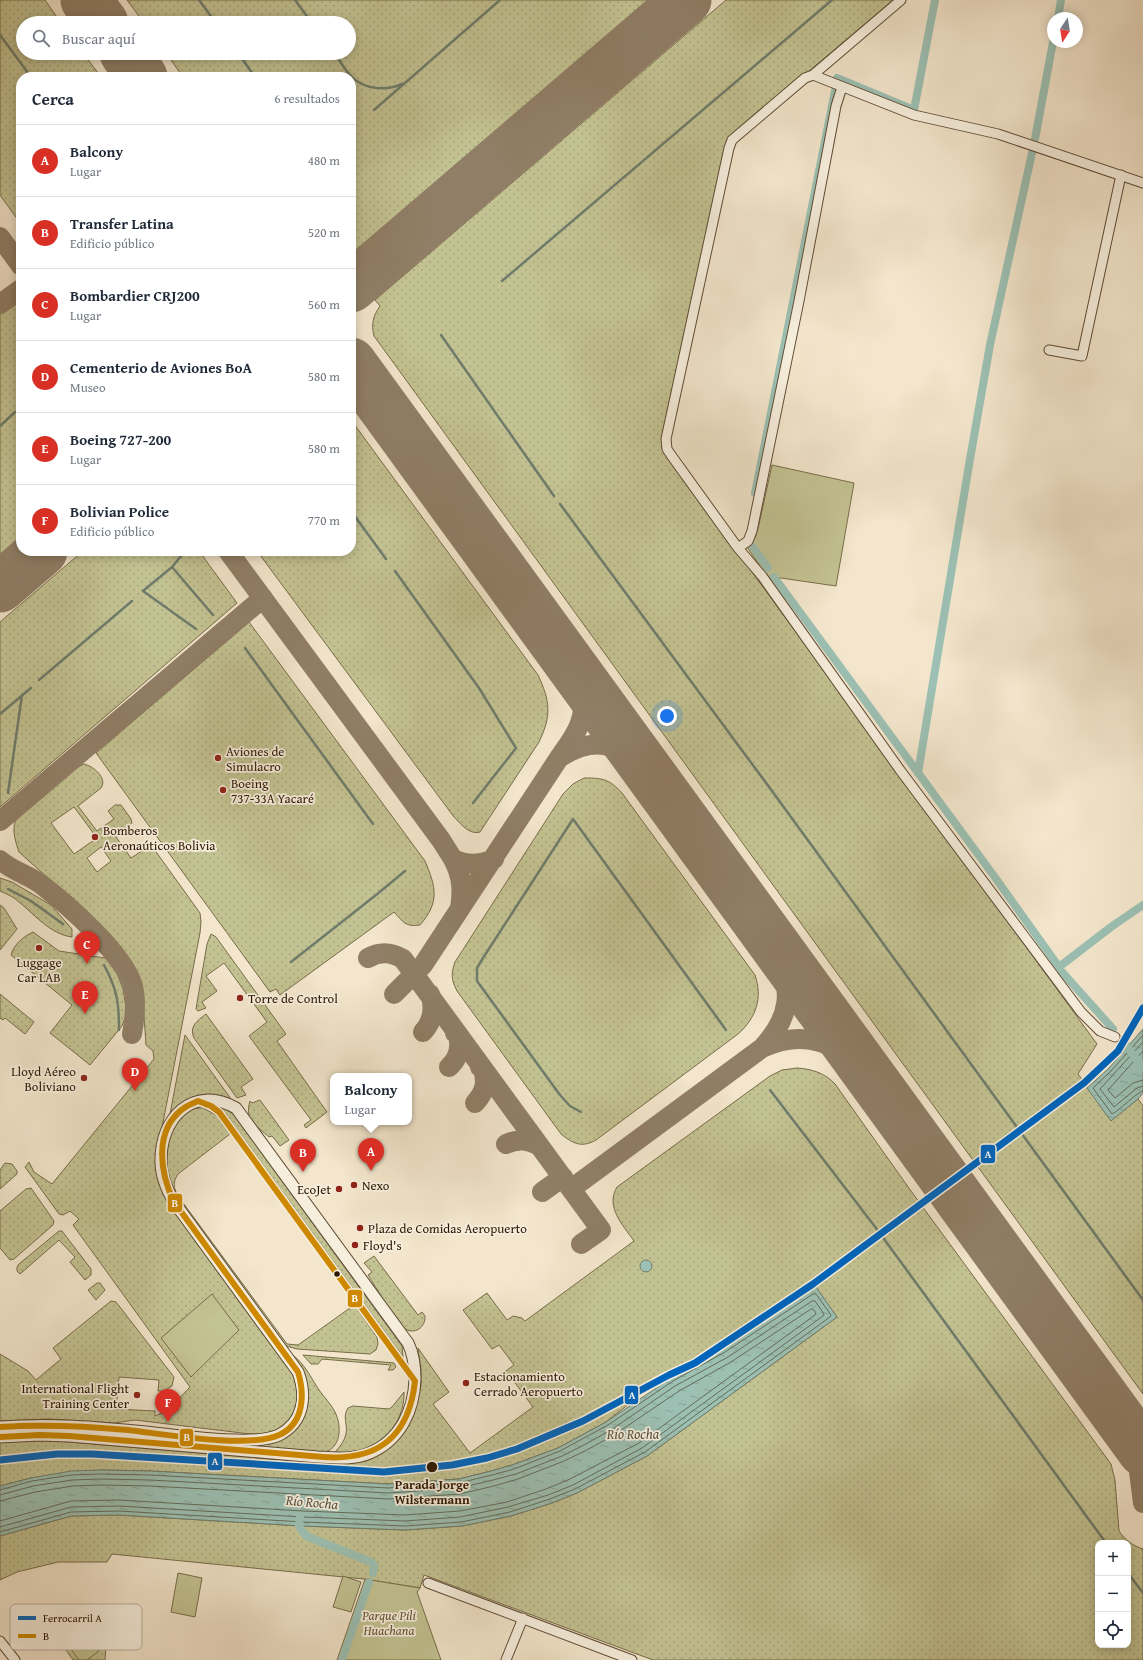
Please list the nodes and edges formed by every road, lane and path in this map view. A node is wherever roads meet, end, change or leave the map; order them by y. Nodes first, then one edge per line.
1 (901, 0) edge
2 (813, 75) junction
3 (842, 87) junction
4 (1121, 175) junction
5 (1143, 183) edge
6 (1049, 350) dead end
7 (738, 548) junction
8 (1115, 1037) dead end
9 (0, 1427) edge
10 (107, 1434) junction
11 (0, 1437) edge
12 (428, 1583) dead end
13 (523, 1618) junction
14 (0, 1641) edge
15 (15, 1660) edge
16 (506, 1660) edge
17 (632, 1660) edge

1 - 2 street
2 - 3 street
2 - 7 street
3 - 4 street
3 - 7 street
4 - 5 street
4 - 6 street
7 - 8 street
9 - 10 street
10 - 10 street
10 - 11 street
12 - 13 street
13 - 16 street
13 - 17 street
14 - 15 street

